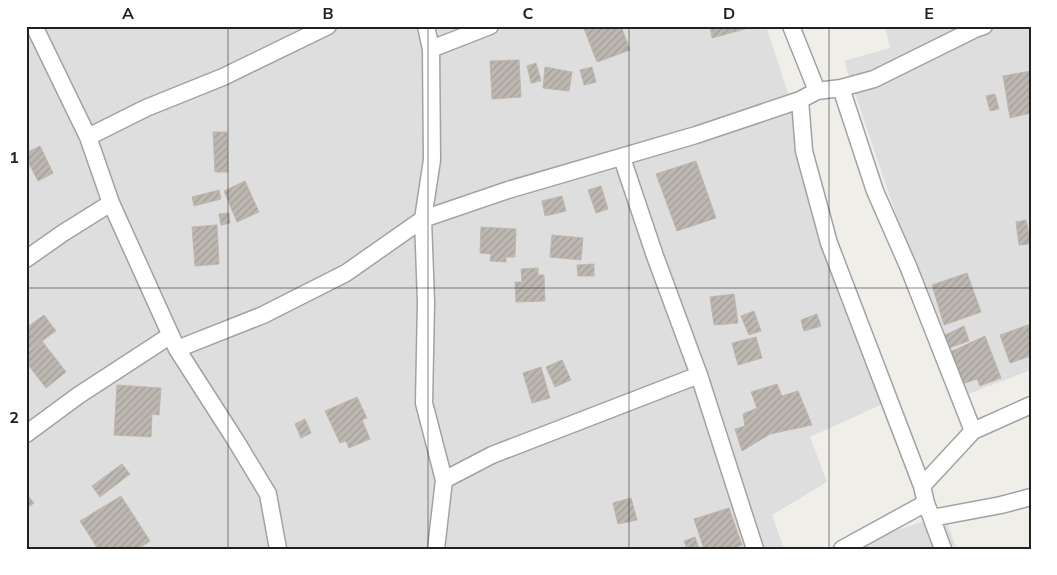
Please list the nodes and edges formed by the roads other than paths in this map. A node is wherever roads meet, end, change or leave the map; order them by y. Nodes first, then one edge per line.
1 (328, 26) edge
2 (426, 26) edge
3 (490, 26) edge
4 (792, 26) edge
5 (984, 26) edge
6 (34, 31) edge
7 (431, 49) junction
8 (841, 88) junction
9 (817, 91) junction
10 (800, 100) junction
11 (88, 137) junction
12 (622, 158) junction
13 (111, 203) junction
14 (423, 219) junction
15 (26, 259) edge
16 (174, 342) junction
17 (699, 375) junction
18 (1031, 406) edge
19 (973, 431) junction
20 (26, 434) edge
21 (444, 480) junction
22 (922, 486) junction
23 (1031, 497) edge
24 (926, 503) junction
25 (932, 518) junction
26 (273, 548) edge
27 (436, 549) edge
28 (755, 549) edge
29 (842, 549) edge
30 (943, 549) edge

1 - 11 street
2 - 7 street
3 - 7 street
4 - 9 street
5 - 8 street
6 - 11 street
7 - 14 street
8 - 9 street
8 - 19 street
9 - 10 street
10 - 12 street
10 - 22 street
11 - 13 street
12 - 14 street
12 - 17 street
13 - 15 street
13 - 16 street
14 - 16 street
14 - 21 street
16 - 20 street
16 - 26 street
17 - 21 street
17 - 28 street
18 - 19 street
19 - 22 street
21 - 27 street
22 - 24 street
23 - 25 street
24 - 25 street
24 - 29 street
25 - 30 street

